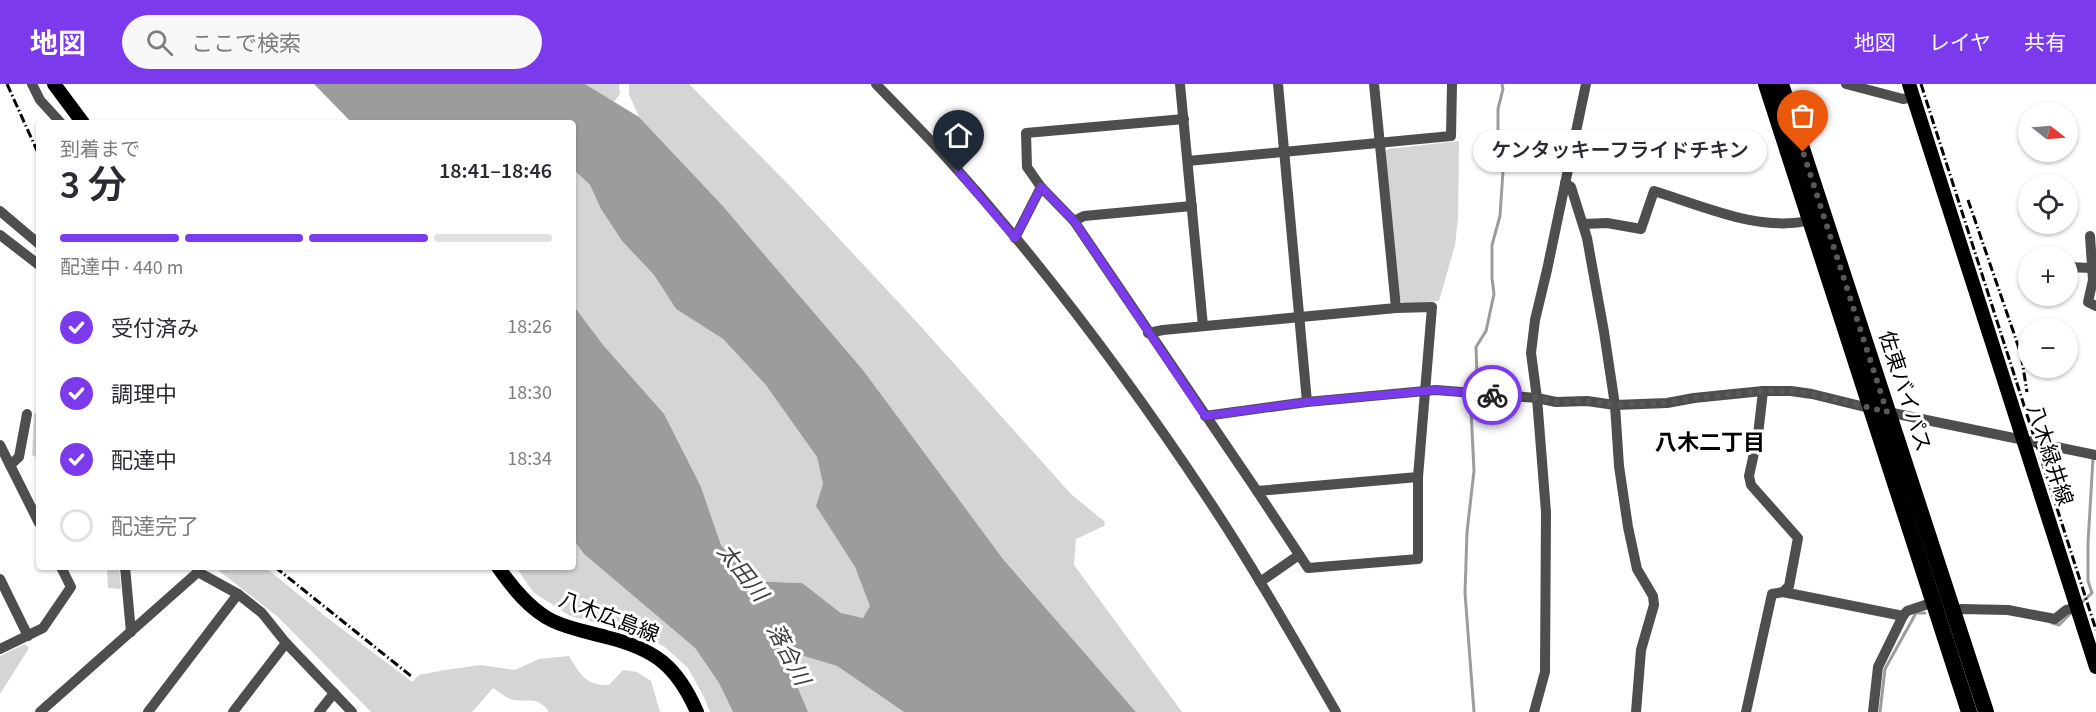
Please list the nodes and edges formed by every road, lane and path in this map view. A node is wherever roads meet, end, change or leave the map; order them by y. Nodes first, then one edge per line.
1 (32, 84) edge
2 (54, 84) edge
3 (876, 84) edge
4 (1180, 84) edge
5 (1278, 84) edge
6 (1374, 84) edge
7 (1452, 84) edge
8 (1586, 84) edge
9 (1766, 84) edge
10 (1781, 84) edge
11 (1846, 84) edge
12 (1911, 90) edge
13 (1184, 118) junction
14 (58, 120) edge
15 (81, 120) edge
16 (1379, 143) junction
17 (1284, 152) junction
18 (1188, 161) junction
19 (1565, 183) junction
20 (1041, 187) junction
21 (1192, 206) junction
22 (0, 211) edge
23 (1811, 220) junction
24 (1074, 221) junction
25 (1582, 224) junction
26 (0, 235) edge
27 (2091, 236) dead end
28 (1015, 238) junction
29 (36, 241) edge
30 (36, 263) edge
31 (2078, 267) edge
32 (2092, 268) junction
33 (2096, 306) edge
34 (1396, 308) junction
35 (1300, 317) junction
36 (1203, 326) junction
37 (1149, 333) junction
38 (1424, 391) junction
39 (1763, 391) junction
40 (1537, 398) junction
41 (1307, 402) junction
42 (1615, 405) junction
43 (1880, 411) junction
44 (27, 414) dead end
45 (1205, 416) junction
46 (2024, 440) junction
47 (0, 445) edge
48 (2096, 455) edge
49 (10, 465) junction
50 (1418, 477) junction
51 (1257, 491) junction
52 (36, 517) edge
53 (1299, 555) junction
54 (62, 570) edge
55 (125, 570) edge
56 (500, 570) edge
57 (0, 579) edge
58 (1260, 582) junction
59 (1783, 592) junction
60 (238, 594) junction
61 (1934, 602) junction
62 (2077, 607) junction
63 (1954, 611) junction
64 (1903, 616) junction
65 (131, 632) junction
66 (28, 636) junction
67 (286, 643) junction
68 (0, 649) edge
69 (1954, 666) junction
70 (2096, 667) edge
71 (334, 693) junction
72 (40, 712) edge
73 (147, 712) edge
74 (233, 712) edge
75 (319, 712) edge
76 (351, 712) edge
77 (697, 712) edge
78 (1336, 712) edge
79 (1534, 712) edge
80 (1636, 712) edge
81 (1746, 712) edge
82 (1873, 712) edge
83 (1961, 712) edge
84 (1969, 712) edge
85 (1986, 712) edge

1 - 14 street
2 - 15 main road
3 - 28 street
4 - 13 street
5 - 17 street
6 - 16 street
7 - 16 street
8 - 19 street
9 - 23 highway, 佐東バイパス
10 - 43 highway, 佐東バイパス
11 - 12 street
12 - 46 main road, 八木緑井線
13 - 18 street
13 - 20 street
16 - 17 street
16 - 34 street
17 - 18 street
17 - 35 street
18 - 21 street
19 - 25 street
19 - 40 street
20 - 24 street
20 - 28 street
21 - 24 street
21 - 36 street
22 - 29 street
23 - 25 street
23 - 43 highway, 佐東バイパス
24 - 37 street
25 - 42 street
26 - 30 street
27 - 32 street
28 - 58 street
31 - 32 street
32 - 33 street
34 - 35 street
34 - 38 street
35 - 36 street
35 - 41 street
36 - 37 street
37 - 45 street
38 - 40 street
38 - 41 street
38 - 50 street
39 - 42 street
39 - 43 street
39 - 59 street
40 - 42 street
40 - 79 street
41 - 45 street
42 - 80 street
43 - 46 street
43 - 61 highway, 佐東バイパス
43 - 63 highway, 佐東バイパス
44 - 49 street
45 - 51 street
46 - 48 street
46 - 62 main road, 八木緑井線
47 - 49 street
49 - 52 street
50 - 51 street
50 - 53 street
51 - 53 street
53 - 58 street
54 - 66 street
55 - 65 street
56 - 77 main road, 八木広島線
57 - 66 street
58 - 78 street
59 - 64 street
59 - 81 street
60 - 65 street
60 - 67 street
60 - 73 street
61 - 64 street
61 - 69 highway, 佐東バイパス
62 - 63 street
62 - 70 main road, 八木緑井線
63 - 85 highway, 佐東バイパス
64 - 82 street
65 - 72 street
66 - 68 street
67 - 71 street
67 - 74 street
69 - 83 street
69 - 84 highway, 佐東バイパス
71 - 75 street
71 - 76 street

